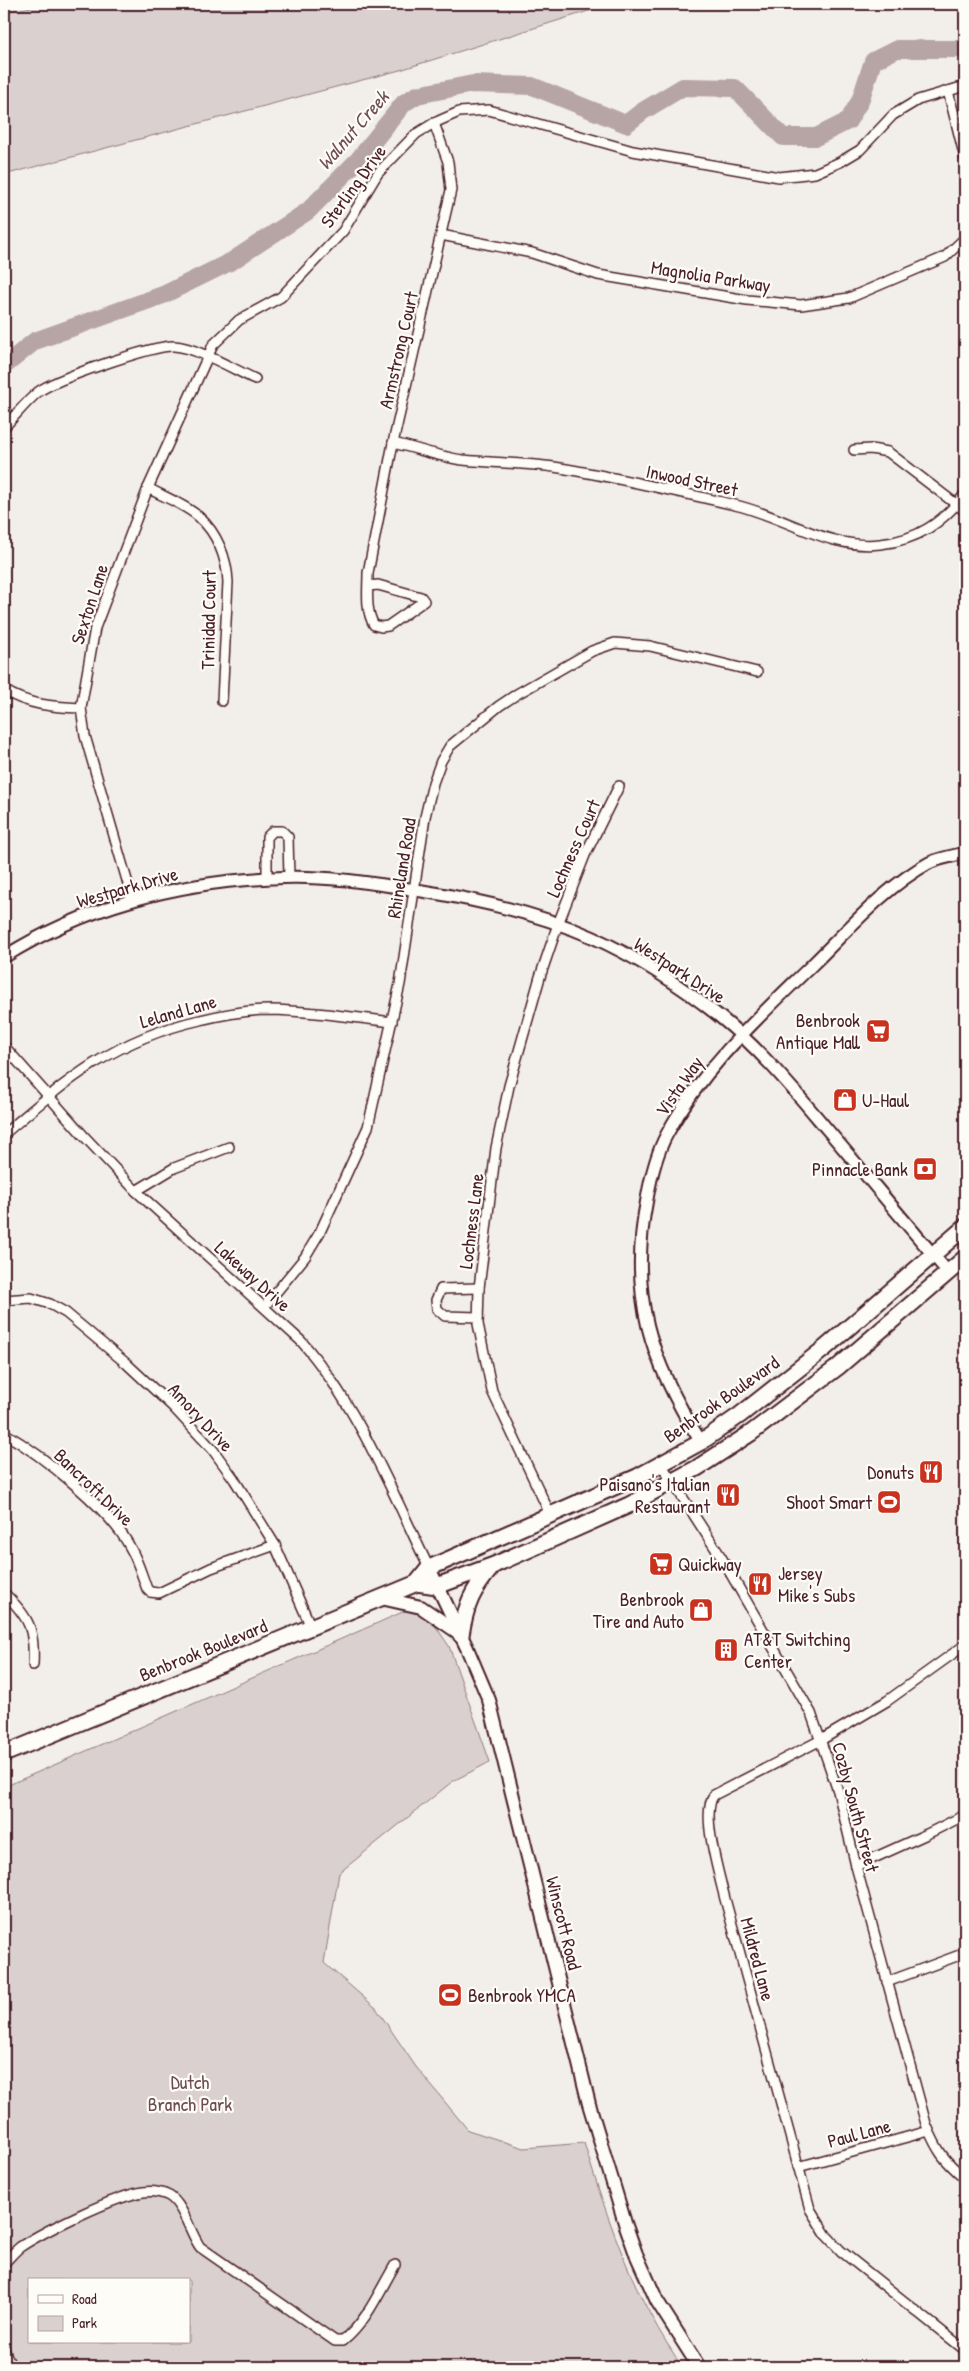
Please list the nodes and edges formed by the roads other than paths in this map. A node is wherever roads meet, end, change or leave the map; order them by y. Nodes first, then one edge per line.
1 (965, 86) edge
2 (948, 91) junction
3 (434, 123) junction
4 (965, 158) edge
5 (442, 234) junction
6 (965, 238) edge
7 (207, 358) junction
8 (255, 379) dead end
9 (4, 427) edge
10 (393, 443) junction
11 (854, 450) dead end
12 (148, 488) junction
13 (965, 494) edge
14 (957, 505) junction
15 (965, 511) edge
16 (368, 586) junction
17 (757, 672) dead end
18 (4, 690) edge
19 (222, 701) dead end
20 (81, 708) junction
21 (618, 786) dead end
22 (965, 853) edge
23 (267, 878) junction
24 (289, 878) junction
25 (415, 890) junction
26 (133, 901) junction
27 (558, 924) junction
28 (4, 957) edge
29 (392, 1022) junction
30 (740, 1034) junction
31 (4, 1046) edge
32 (48, 1096) junction
33 (4, 1134) edge
34 (229, 1148) dead end
35 (136, 1191) junction
36 (965, 1227) edge
37 (933, 1255) junction
38 (965, 1258) edge
39 (948, 1272) junction
40 (479, 1288) junction
41 (4, 1300) edge
42 (264, 1307) junction
43 (478, 1317) junction
44 (4, 1433) edge
45 (701, 1442) junction
46 (661, 1464) junction
47 (672, 1482) junction
48 (551, 1516) junction
49 (275, 1545) junction
50 (494, 1565) junction
51 (429, 1568) junction
52 (417, 1583) junction
53 (438, 1586) junction
54 (4, 1593) edge
55 (380, 1598) junction
56 (311, 1627) junction
57 (461, 1635) junction
58 (965, 1645) edge
59 (33, 1664) dead end
60 (821, 1740) junction
61 (4, 1754) edge
62 (965, 1815) edge
63 (856, 1866) junction
64 (965, 1954) edge
65 (887, 1982) junction
66 (929, 2131) junction
67 (798, 2166) junction
68 (965, 2178) edge
69 (4, 2263) edge
70 (395, 2265) dead end
71 (4, 2350) edge
72 (965, 2350) edge
73 (11, 2367) edge
74 (699, 2367) edge

1 - 2 street, Sterling Drive
2 - 3 street, Sterling Drive
2 - 4 street
3 - 5 street, Armstrong Court
3 - 7 street, Sterling Drive
5 - 6 street, Magnolia Parkway
5 - 10 street, Armstrong Court
7 - 8 street
7 - 9 street
7 - 12 street, Sexton Lane
10 - 14 street, Inwood Street
10 - 16 street, Armstrong Court
11 - 14 street
12 - 19 street, Trinidad Court
12 - 20 street, Sexton Lane
13 - 14 street, Inwood Street
14 - 15 street
16 - 16 street, Armstrong Court
17 - 25 street, Rhineland Road
18 - 20 street
20 - 26 street, Sexton Lane
21 - 27 street, Lochness Court
22 - 30 street, Vista Way
23 - 24 street, Westpark Drive
23 - 24 street
23 - 26 street, Westpark Drive
24 - 25 street, Westpark Drive
25 - 27 street, Westpark Drive
25 - 29 street, Rhineland Road
26 - 28 street, Westpark Drive
27 - 30 street, Westpark Drive
27 - 40 street, Lochness Lane
29 - 32 street, Leland Lane
29 - 42 street, Rhineland Road
30 - 37 street, Westpark Drive
30 - 45 street, Vista Way
31 - 32 street, Lakeway Drive
32 - 33 street, Leland Lane
32 - 35 street, Lakeway Drive
34 - 35 street
35 - 42 street, Lakeway Drive
36 - 37 highway, Benbrook Boulevard
37 - 39 street, Westpark Drive
37 - 45 highway, Benbrook Boulevard
38 - 39 highway
39 - 47 highway
40 - 43 street, Lochness Lane
40 - 43 street
41 - 49 street, Amory Drive
42 - 51 street, Lakeway Drive
43 - 48 street, Lochness Lane
44 - 49 street, Bancroft Drive
45 - 46 highway, Benbrook Boulevard
46 - 47 street, Cozby South Street
46 - 48 highway, Benbrook Boulevard
47 - 50 highway
47 - 60 street, Cozby South Street
48 - 51 highway, Benbrook Boulevard
49 - 56 street, Amory Drive
50 - 53 highway
50 - 57 highway
51 - 52 highway, Benbrook Boulevard
51 - 53 main road, Winscott Road
52 - 53 highway
52 - 55 highway, Benbrook Boulevard
53 - 57 main road, Winscott Road
54 - 59 street
55 - 56 highway, Benbrook Boulevard
55 - 57 main road
56 - 61 highway, Benbrook Boulevard
57 - 74 main road, Winscott Road
58 - 60 street, Mildred Lane
60 - 63 street, Cozby South Street
60 - 67 street, Mildred Lane
62 - 63 street
63 - 65 street, Cozby South Street
64 - 65 street
65 - 66 street, Cozby South Street
66 - 67 street, Paul Lane
66 - 68 street, Cozby South Street
67 - 72 street, Mildred Lane
69 - 70 street
71 - 73 street

